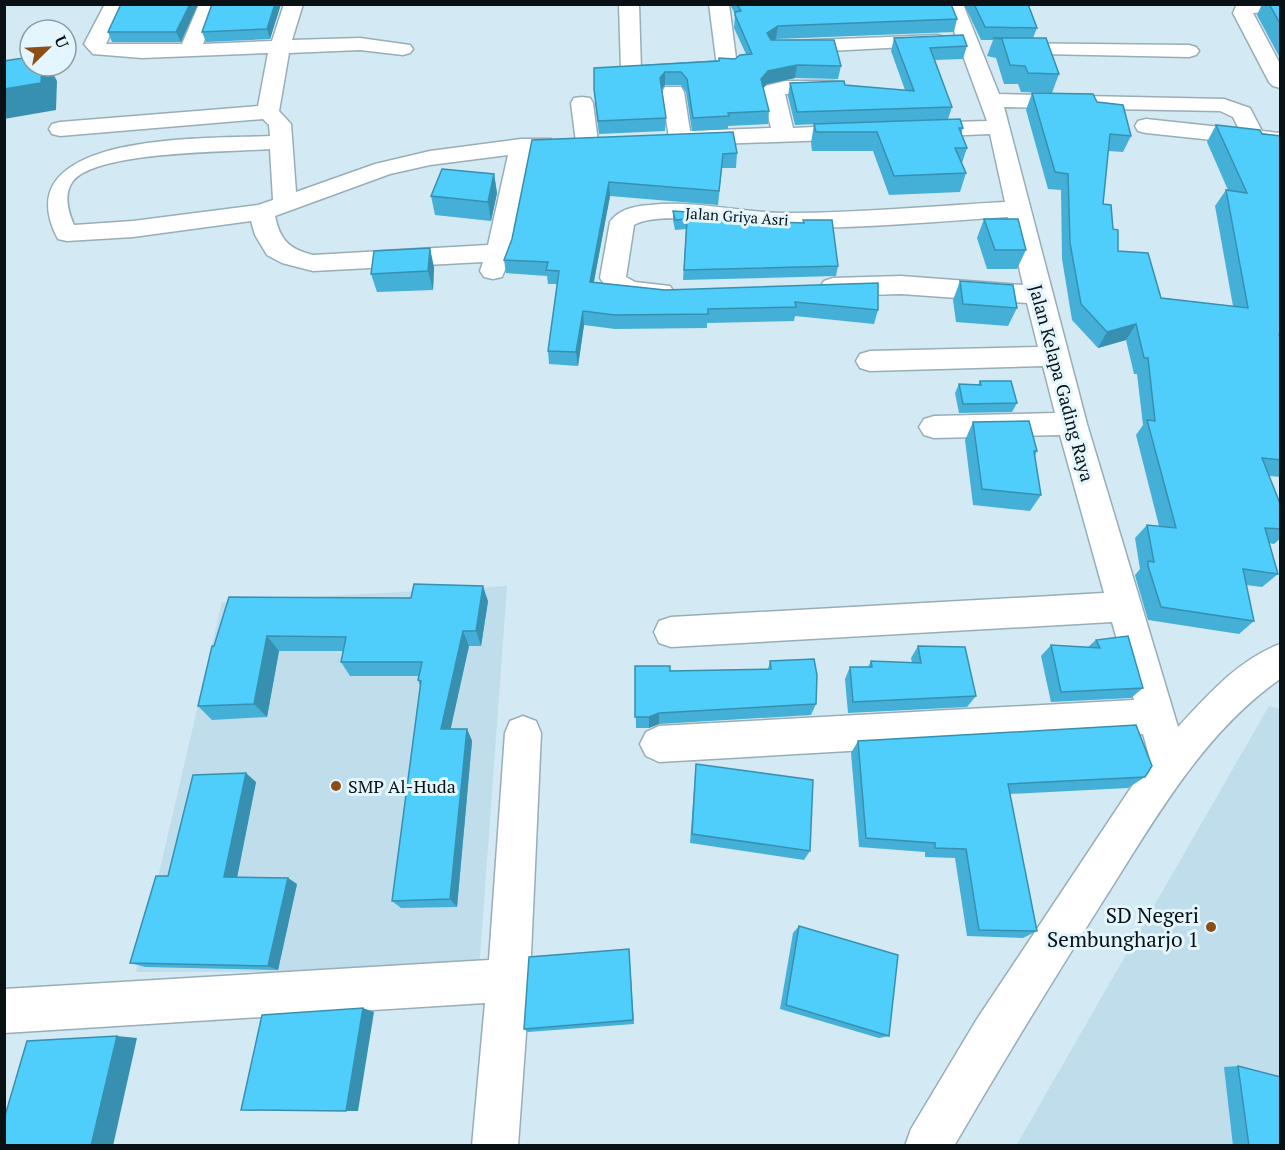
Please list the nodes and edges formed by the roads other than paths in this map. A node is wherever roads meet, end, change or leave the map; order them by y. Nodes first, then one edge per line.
1 (115, 4) edge
2 (209, 4) edge
3 (294, 4) edge
4 (629, 4) edge
5 (719, 4) edge
6 (953, 4) edge
7 (1280, 5) edge
8 (971, 44) junction
9 (280, 46) junction
10 (777, 48) edge
11 (403, 49) dead end
12 (190, 50) junction
13 (1189, 51) dead end
14 (727, 66) edge
15 (631, 71) edge
16 (1281, 82) edge
17 (834, 87) edge
18 (674, 92) dead end
19 (991, 100) junction
20 (582, 104) dead end
21 (268, 112) junction
22 (1146, 126) dead end
23 (1000, 127) junction
24 (60, 129) dead end
25 (784, 135) junction
26 (680, 138) junction
27 (1254, 138) junction
28 (657, 139) edge
29 (1281, 140) edge
30 (610, 141) edge
31 (283, 142) junction
32 (586, 142) junction
33 (521, 146) junction
34 (273, 209) junction
35 (1018, 209) junction
36 (807, 287) edge
37 (683, 291) edge
38 (1038, 295) junction
39 (1054, 356) junction
40 (870, 361) dead end
41 (1072, 424) junction
42 (934, 427) dead end
43 (1125, 607) junction
44 (671, 632) dead end
45 (1275, 669) edge
46 (1157, 716) junction
47 (523, 733) dead end
48 (659, 744) dead end
49 (1170, 762) junction
50 (509, 977) junction
51 (4, 1011) edge
52 (495, 1146) edge
53 (928, 1146) edge

1 - 12 street
2 - 12 street
3 - 9 street
4 - 15 street
5 - 14 street
6 - 8 street, Jalan Kelapa Gading Raya
7 - 16 street
8 - 10 street
8 - 13 street
8 - 19 street, Jalan Kelapa Gading Raya
9 - 11 street
9 - 12 street
9 - 21 street
17 - 25 street
18 - 26 street
19 - 23 street, Jalan Kelapa Gading Raya
19 - 27 street
20 - 32 street
21 - 24 street
21 - 31 street
22 - 27 street
23 - 25 street
23 - 35 street, Jalan Kelapa Gading Raya
25 - 26 street
26 - 28 street
27 - 29 street
30 - 32 street
31 - 34 street
31 - 34 street
32 - 33 street
33 - 34 street
33 - 34 street
35 - 37 street, Jalan Griya Asri
35 - 38 street, Jalan Kelapa Gading Raya
36 - 38 street
38 - 39 street, Jalan Kelapa Gading Raya
39 - 40 street
39 - 41 street, Jalan Kelapa Gading Raya
41 - 42 street
41 - 43 street, Jalan Kelapa Gading Raya
43 - 44 street
43 - 46 street, Jalan Kelapa Gading Raya
45 - 49 street
46 - 48 street
46 - 49 street, Jalan Kelapa Gading Raya
47 - 50 street
49 - 53 street
50 - 51 street
50 - 52 street

